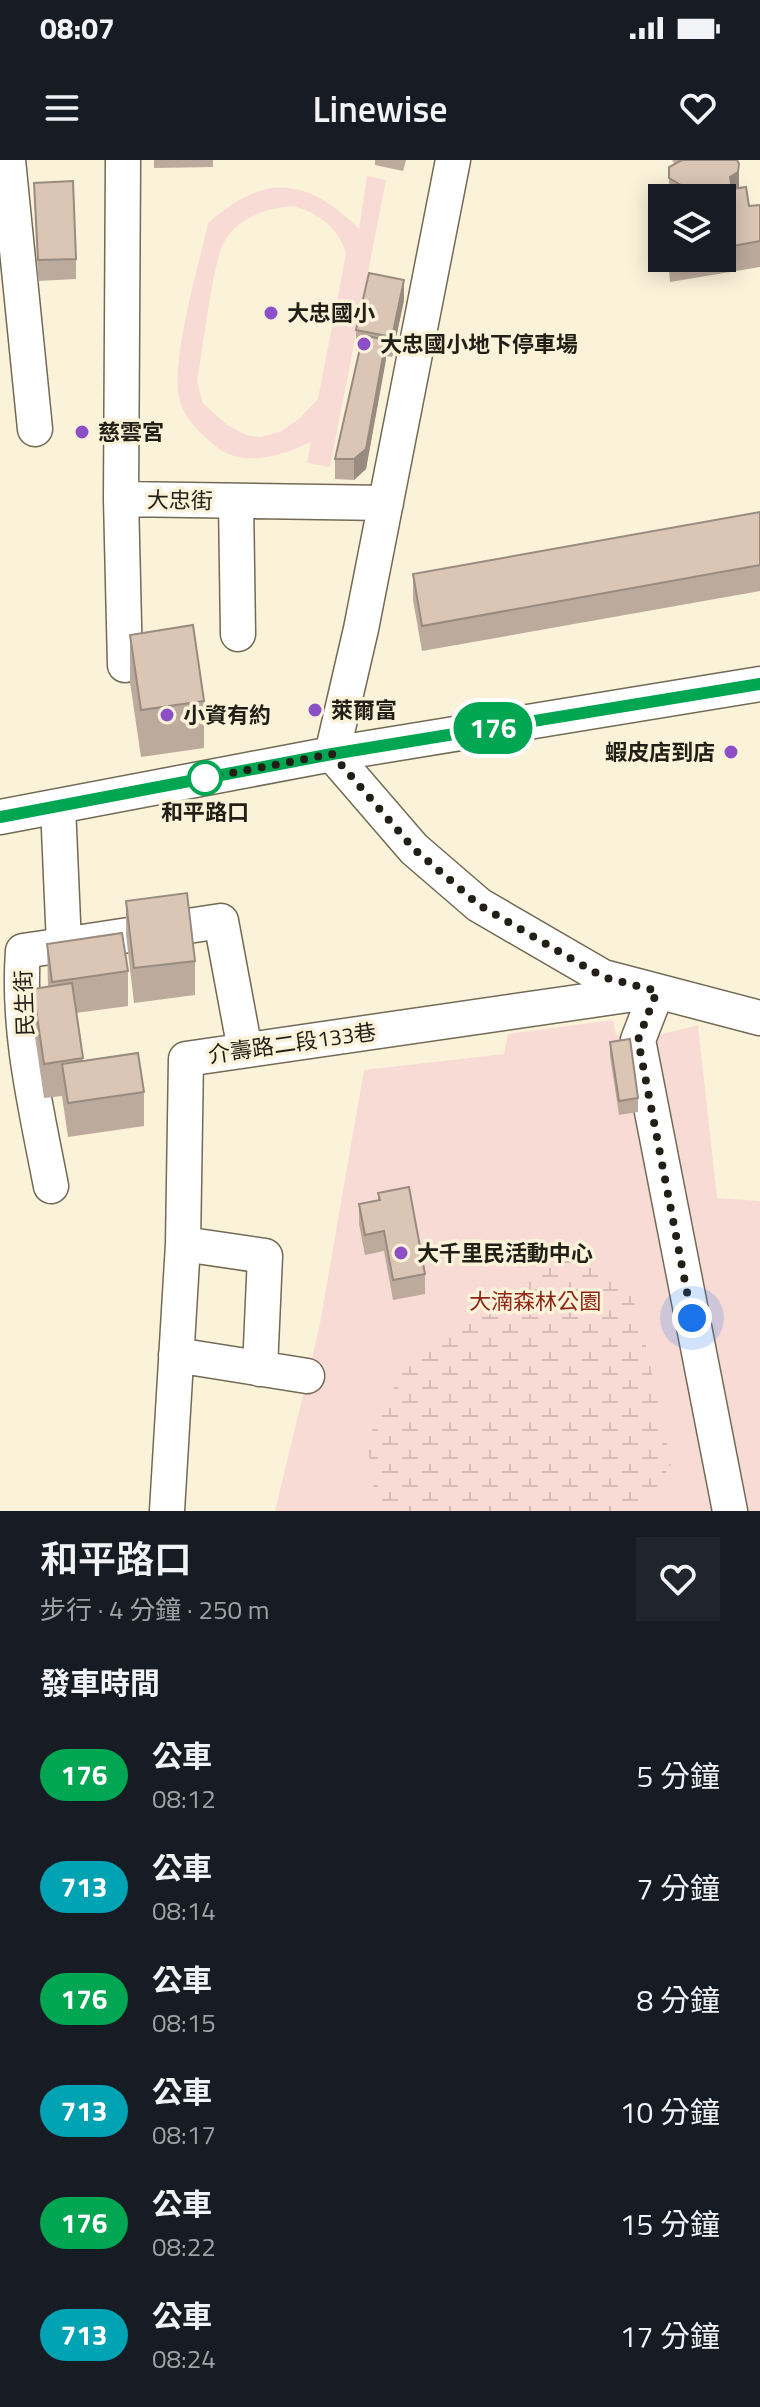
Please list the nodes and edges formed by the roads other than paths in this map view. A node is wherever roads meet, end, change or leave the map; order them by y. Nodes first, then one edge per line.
1 (8, 160) edge
2 (123, 160) edge
3 (453, 160) edge
4 (35, 429) dead end
5 (121, 499) junction
6 (236, 501) junction
7 (386, 503) junction
8 (238, 634) dead end
9 (125, 665) dead end
10 (760, 684) edge
11 (332, 754) junction
12 (58, 806) junction
13 (0, 817) edge
14 (64, 945) junction
15 (657, 991) junction
16 (759, 1015) edge
17 (245, 1050) junction
18 (51, 1186) dead end
19 (183, 1244) junction
20 (176, 1355) junction
21 (260, 1369) junction
22 (307, 1376) dead end
23 (167, 1511) edge
24 (730, 1511) edge

1 - 4 street
2 - 5 street, 大忠街
3 - 7 street
5 - 6 street, 大忠街
5 - 9 street
6 - 7 street, 大忠街
6 - 8 street
7 - 11 street
10 - 11 street
11 - 12 street
11 - 15 street
12 - 13 street
12 - 14 street
14 - 17 street
14 - 18 street, 民生街
15 - 16 street
15 - 17 street, 介壽路二段133巷
15 - 24 street
17 - 19 street, 介壽路二段133巷
19 - 20 street, 介壽路二段133巷
19 - 21 street
20 - 21 street
20 - 23 street, 介壽路二段133巷
21 - 22 street

